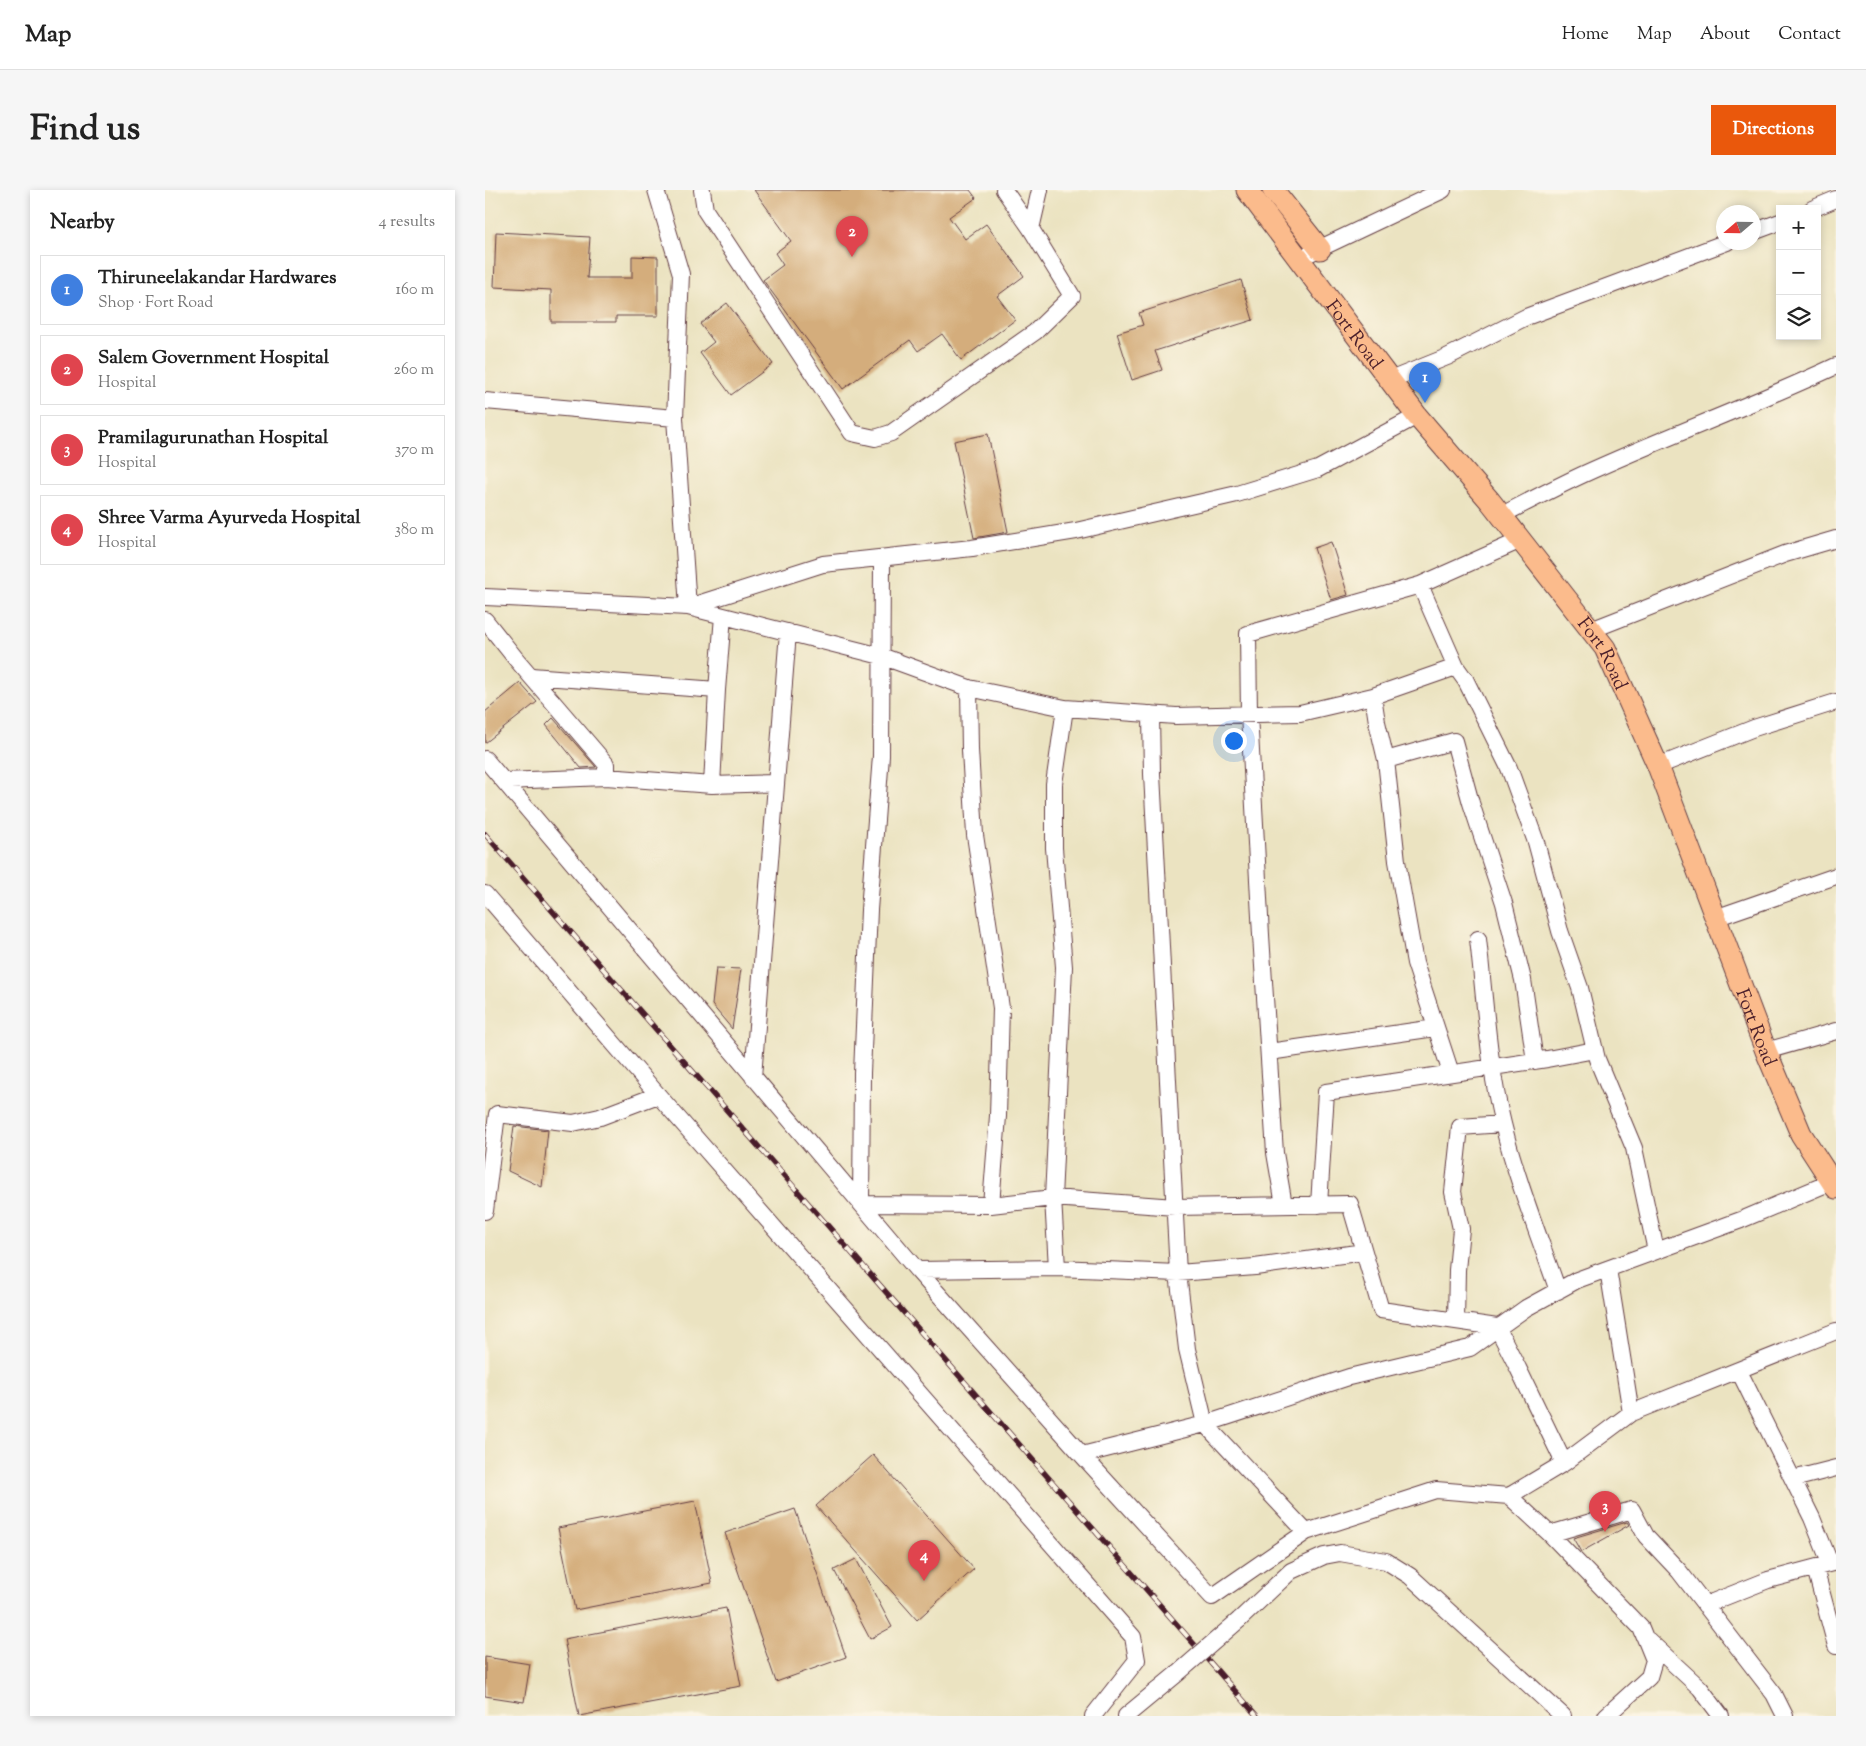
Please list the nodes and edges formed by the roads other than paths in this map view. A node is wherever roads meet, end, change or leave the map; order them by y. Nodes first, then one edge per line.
1 (656, 190) edge
2 (702, 190) edge
3 (1003, 190) edge
4 (1040, 190) edge
5 (1247, 190) edge
6 (1273, 190) edge
7 (1443, 190) edge
8 (1836, 199) edge
9 (1821, 205) edge
10 (1776, 223) edge
11 (1031, 229) junction
12 (1761, 229) edge
13 (1716, 246) edge
14 (1320, 248) junction
15 (1299, 259) junction
16 (1836, 366) edge
17 (1390, 380) junction
18 (485, 401) edge
19 (1417, 416) junction
20 (675, 418) junction
21 (1502, 515) junction
22 (1836, 539) edge
23 (1521, 540) junction
24 (882, 558) junction
25 (1420, 585) junction
26 (485, 597) edge
27 (688, 608) junction
28 (723, 616) junction
29 (485, 620) edge
30 (1591, 630) junction
31 (788, 632) junction
32 (881, 656) junction
33 (1456, 667) junction
34 (531, 676) junction
35 (969, 688) junction
36 (717, 690) junction
37 (1373, 696) junction
38 (1836, 702) edge
39 (1065, 708) junction
40 (1151, 714) junction
41 (1249, 714) junction
42 (485, 759) edge
43 (1386, 760) junction
44 (1658, 766) junction
45 (606, 776) junction
46 (504, 780) junction
47 (776, 783) junction
48 (712, 785) junction
49 (1836, 876) edge
50 (485, 894) edge
51 (492, 908) edge
52 (1715, 918) junction
53 (1478, 939) dead end
54 (1435, 1028) junction
55 (1836, 1031) edge
56 (1595, 1050) junction
57 (1766, 1051) junction
58 (1269, 1052) junction
59 (1535, 1060) junction
60 (1493, 1067) junction
61 (1451, 1073) junction
62 (753, 1076) junction
63 (658, 1095) junction
64 (491, 1113) edge
65 (1503, 1124) junction
66 (1834, 1183) edge
67 (1053, 1198) junction
68 (861, 1204) junction
69 (991, 1205) junction
70 (1284, 1205) junction
71 (1319, 1205) junction
72 (1175, 1207) junction
73 (485, 1210) edge
74 (1364, 1252) junction
75 (1656, 1252) junction
76 (1057, 1268) junction
77 (1608, 1269) junction
78 (917, 1270) junction
79 (1178, 1273) junction
80 (1558, 1291) junction
81 (1456, 1321) junction
82 (1497, 1327) junction
83 (1836, 1331) edge
84 (1739, 1371) junction
85 (1631, 1412) junction
86 (1205, 1424) junction
87 (1082, 1455) junction
88 (1564, 1463) junction
89 (1836, 1468) edge
90 (1793, 1479) junction
91 (1509, 1496) junction
92 (1306, 1532) junction
93 (1550, 1534) junction
94 (1827, 1564) edge
95 (1705, 1605) junction
96 (1646, 1638) junction
97 (1836, 1646) edge
98 (1093, 1716) edge
99 (1126, 1716) edge
100 (1563, 1716) edge
101 (1606, 1716) edge
102 (1721, 1716) edge
103 (1785, 1716) edge

1 - 20 street
2 - 11 street
3 - 11 street
4 - 11 street
5 - 15 main road, Fort Road
6 - 14 main road
7 - 14 street
8 - 9 street
10 - 12 street
13 - 17 street
14 - 15 street
15 - 17 main road, Fort Road
16 - 21 street
17 - 19 main road, Fort Road
18 - 20 street
19 - 21 main road, Fort Road
19 - 24 street
20 - 27 street
21 - 23 main road, Fort Road
22 - 30 street
23 - 25 street
23 - 30 main road, Fort Road
24 - 27 street
24 - 32 street
25 - 33 street
25 - 41 street
26 - 27 street
27 - 28 street
28 - 31 street
28 - 36 street
29 - 34 street
30 - 44 main road, Fort Road
31 - 32 street
31 - 47 street
32 - 35 street
32 - 68 street
33 - 37 street
33 - 56 street
34 - 36 street
34 - 45 street
35 - 39 street
35 - 69 street
36 - 48 street
37 - 41 street
37 - 43 street
38 - 44 street
39 - 40 street
39 - 67 street
40 - 41 street
40 - 72 street
41 - 58 street
42 - 46 street
43 - 54 street
43 - 59 street
44 - 52 main road, Fort Road
45 - 46 street
45 - 48 street
46 - 62 street
47 - 48 street
47 - 62 street
49 - 52 street
50 - 51 street
51 - 63 street
52 - 57 main road, Fort Road
53 - 60 street
54 - 58 street
54 - 61 street
55 - 57 street
56 - 59 street
56 - 75 street
57 - 66 main road, Fort Road
58 - 70 street
59 - 60 street
60 - 61 street
60 - 65 street
61 - 71 street
62 - 68 street
63 - 64 street
63 - 98 street
64 - 73 street
65 - 80 street
65 - 81 street
66 - 75 street
67 - 69 street
67 - 72 street
67 - 76 street
68 - 69 street
68 - 78 street
70 - 71 street
70 - 72 street
71 - 74 street
72 - 79 street
74 - 79 street
74 - 81 street
75 - 77 street
76 - 78 street
76 - 79 street
77 - 80 street
77 - 85 street
78 - 87 street
79 - 86 street
80 - 82 street
81 - 82 street
82 - 86 street
82 - 88 street
83 - 84 street
84 - 85 street
84 - 90 street
85 - 88 street
86 - 87 street
86 - 92 street
87 - 92 street
88 - 91 street
89 - 90 street
90 - 94 street
91 - 92 street
91 - 93 street
93 - 95 street
93 - 96 street
94 - 95 street
94 - 97 street
95 - 103 street
96 - 101 street
96 - 102 street
99 - 100 street, bridge

